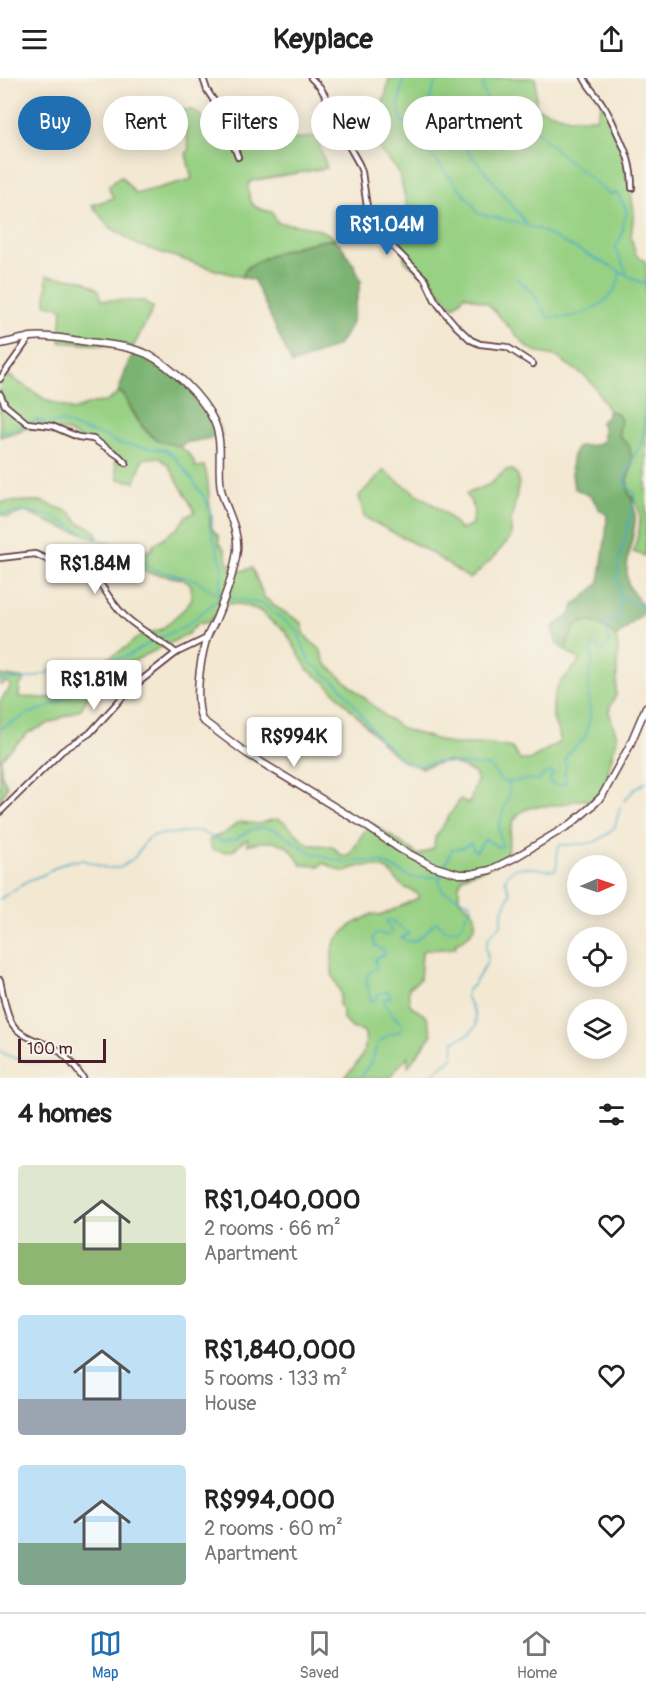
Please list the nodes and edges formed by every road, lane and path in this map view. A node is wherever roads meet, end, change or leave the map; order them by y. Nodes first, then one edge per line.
1 (203, 78) edge
2 (311, 78) edge
3 (584, 78) edge
4 (238, 157) dead end
5 (632, 188) dead end
6 (30, 338) junction
7 (0, 344) edge
8 (533, 364) dead end
9 (0, 379) edge
10 (0, 394) edge
11 (126, 463) dead end
12 (0, 558) edge
13 (207, 638) junction
14 (176, 653) junction
15 (646, 708) edge
16 (0, 812) edge
17 (0, 980) edge
18 (83, 1078) edge

1 - 4 street
2 - 8 street
3 - 5 street
6 - 7 street
6 - 9 street
6 - 13 street
10 - 11 street
12 - 14 street
13 - 14 street
13 - 15 street
14 - 16 street
17 - 18 street

